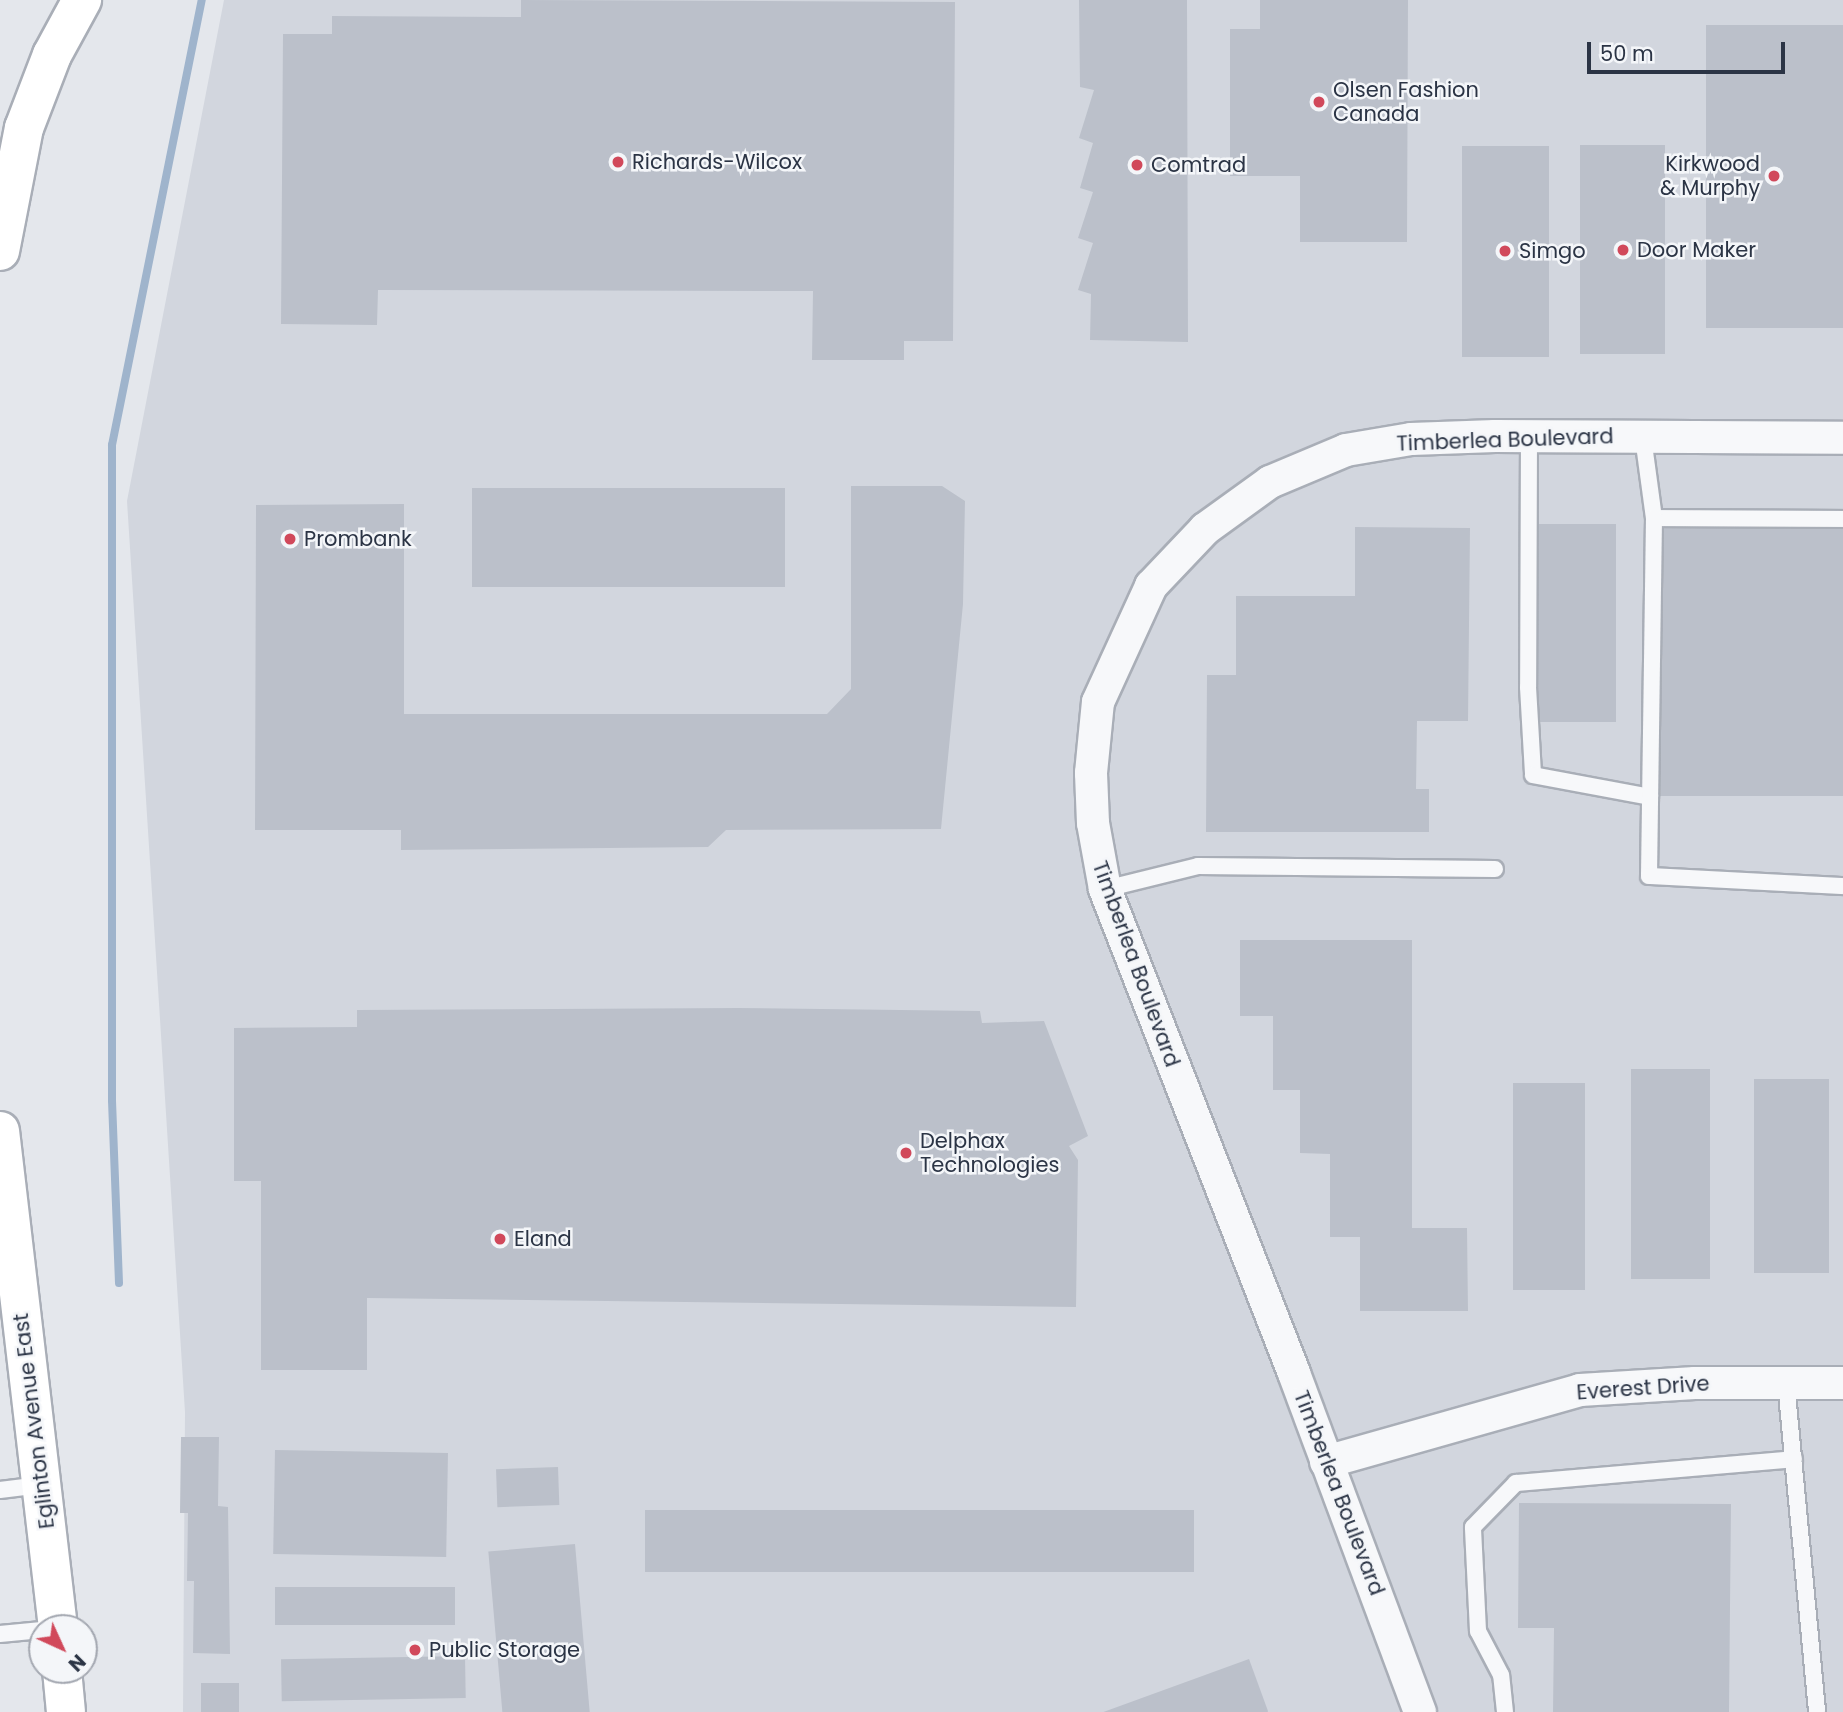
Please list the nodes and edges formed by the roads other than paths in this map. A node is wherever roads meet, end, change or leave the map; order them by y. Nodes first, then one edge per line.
1 (82, 0) edge
2 (0, 251) edge
3 (1529, 436) junction
4 (1643, 437) junction
5 (1843, 438) edge
6 (1654, 518) junction
7 (1843, 519) edge
8 (1650, 797) junction
9 (1494, 869) dead end
10 (1843, 886) edge
11 (1105, 889) junction
12 (0, 1131) edge
13 (1786, 1383) junction
14 (1843, 1383) edge
15 (1794, 1459) junction
16 (1325, 1462) junction
17 (41, 1485) junction
18 (0, 1490) edge
19 (56, 1614) edge
20 (28, 1631) edge
21 (0, 1634) edge
22 (63, 1684) edge
23 (66, 1712) edge
24 (1420, 1712) edge
25 (1505, 1712) edge
26 (1817, 1712) edge

1 - 2 main road
3 - 4 street, Timberlea Boulevard
3 - 8 lane
3 - 11 street, Timberlea Boulevard
4 - 5 street, Timberlea Boulevard
4 - 6 lane
6 - 7 lane
6 - 8 lane
8 - 10 lane
9 - 11 lane
11 - 16 street, Timberlea Boulevard
12 - 17 main road, Eglinton Avenue East
13 - 14 street, Everest Drive
13 - 15 lane
13 - 16 street, Everest Drive
15 - 25 lane
15 - 26 lane
16 - 24 street, Timberlea Boulevard
17 - 18 lane
17 - 19 main road, Eglinton Avenue East
20 - 21 lane
22 - 23 main road

